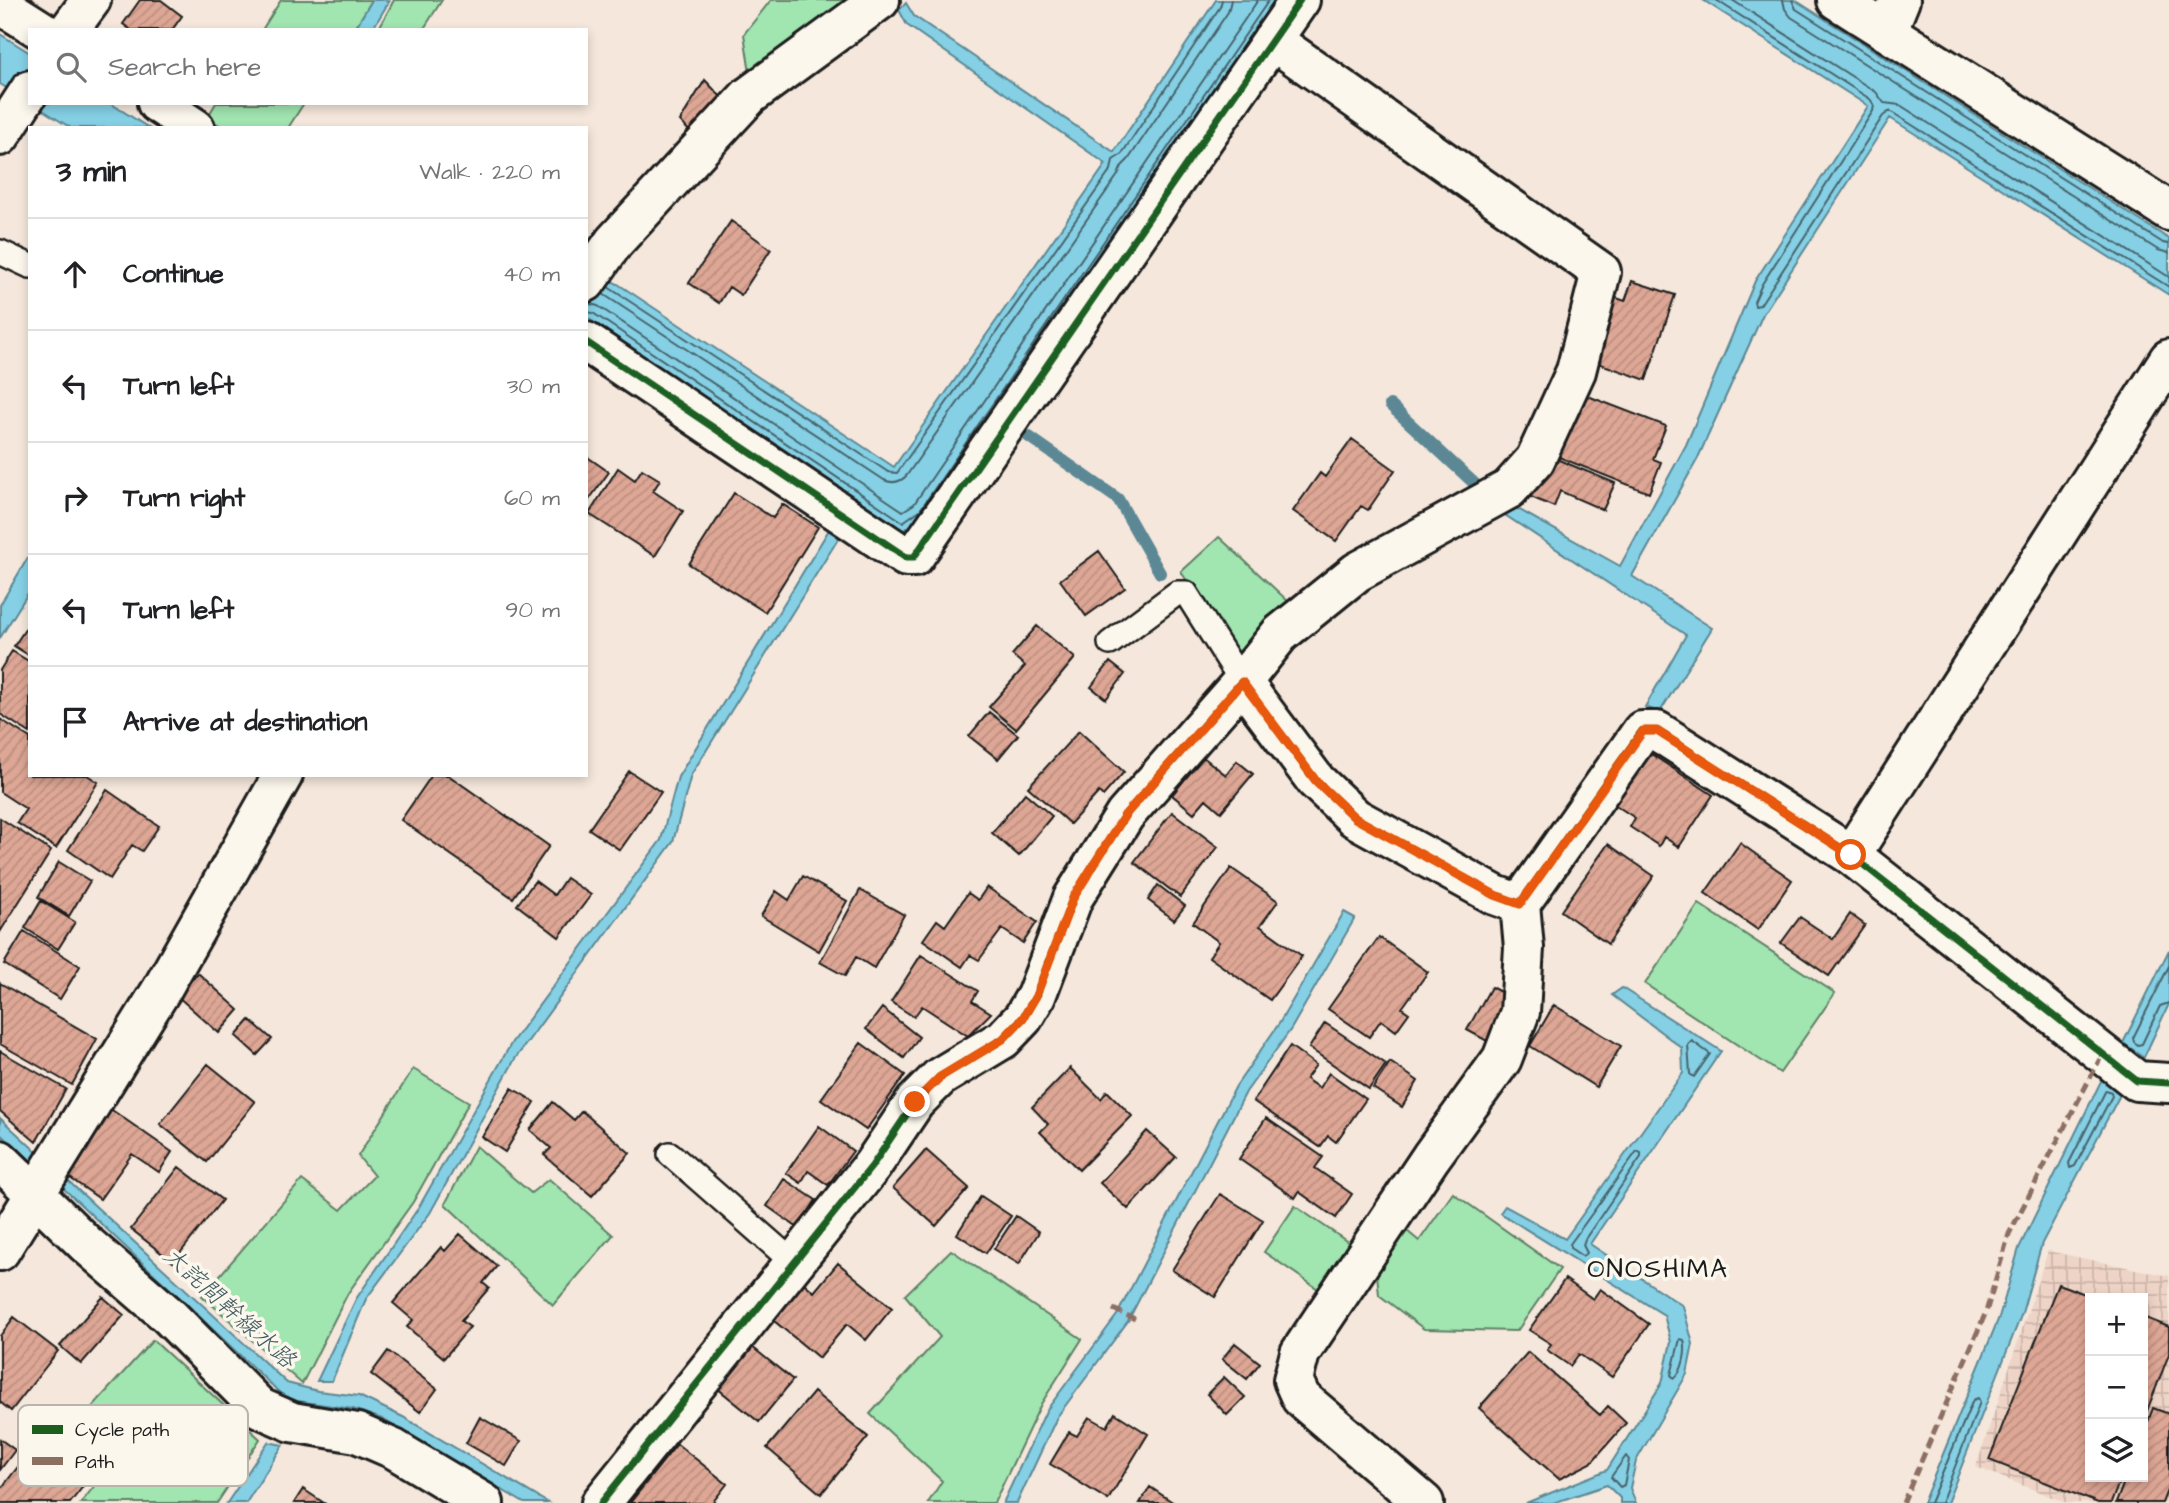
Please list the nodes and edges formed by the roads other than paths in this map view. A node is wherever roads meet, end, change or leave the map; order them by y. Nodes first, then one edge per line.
1 (91, 0) edge
2 (880, 0) edge
3 (1300, 0) edge
4 (1837, 0) edge
5 (0, 4) edge
6 (1894, 16) edge
7 (38, 28) edge
8 (70, 28) edge
9 (1272, 40) junction
10 (160, 105) edge
11 (192, 126) edge
12 (2169, 211) edge
13 (0, 252) edge
14 (596, 256) edge
15 (28, 265) edge
16 (588, 343) edge
17 (2169, 359) edge
18 (1110, 643) dead end
19 (1242, 682) junction
20 (283, 777) edge
21 (1851, 855) junction
22 (1520, 904) junction
23 (2169, 1083) edge
24 (670, 1154) dead end
25 (0, 1160) edge
26 (45, 1178) junction
27 (0, 1251) edge
28 (794, 1264) junction
29 (485, 1503) edge
30 (601, 1503) edge
31 (1423, 1503) edge

1 - 8 street
2 - 14 street
3 - 9 street
4 - 6 street
5 - 7 street
6 - 12 street
9 - 16 street
9 - 19 street
10 - 11 street
13 - 15 lane
17 - 21 street
18 - 19 lane
19 - 22 street
19 - 28 street
20 - 26 street
21 - 22 street
21 - 23 street
22 - 31 street
24 - 28 lane
25 - 26 street
26 - 27 street
26 - 29 street
28 - 30 street

